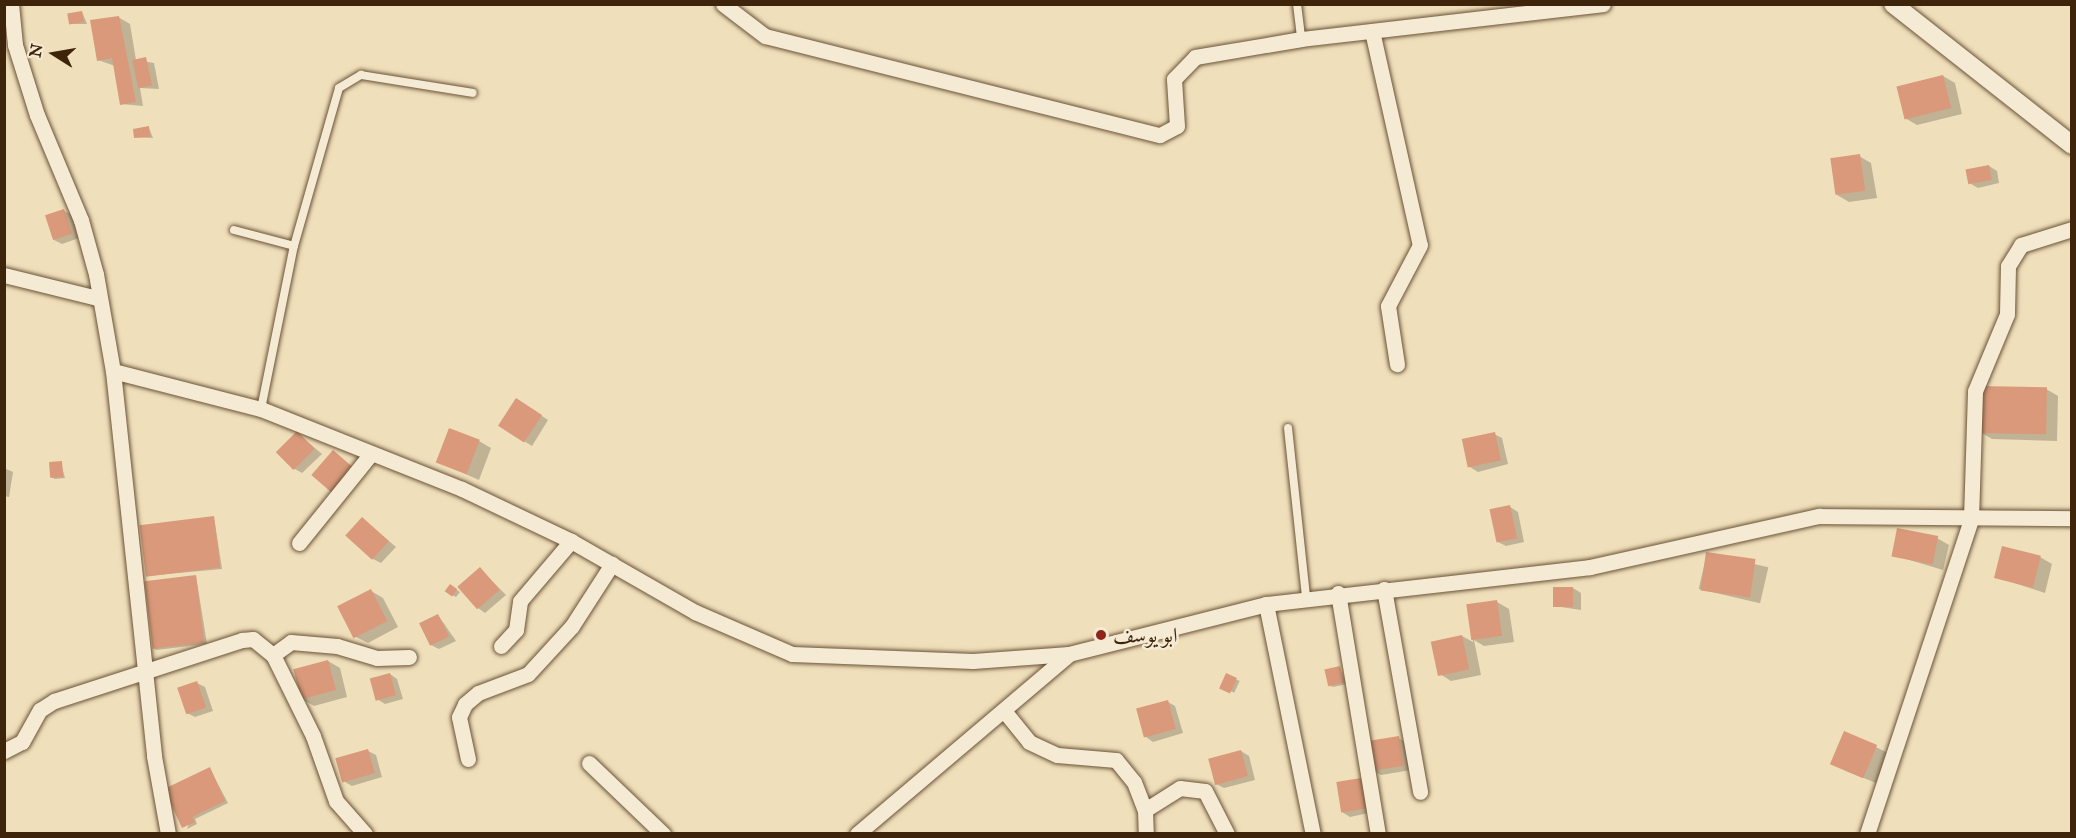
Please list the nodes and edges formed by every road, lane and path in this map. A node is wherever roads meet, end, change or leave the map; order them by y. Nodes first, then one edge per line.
1 (11, 4) edge
2 (723, 4) edge
3 (1297, 4) edge
4 (1603, 4) edge
5 (1893, 4) edge
6 (1372, 31) junction
7 (1301, 39) junction
8 (473, 93) dead end
9 (2072, 145) edge
10 (2072, 229) edge
11 (234, 230) dead end
12 (294, 246) junction
13 (4, 275) edge
14 (97, 298) junction
15 (1397, 364) dead end
16 (113, 371) junction
17 (261, 409) junction
18 (1288, 428) dead end
19 (370, 455) junction
20 (2072, 518) edge
21 (1971, 519) junction
22 (571, 541) junction
23 (299, 543) dead end
24 (612, 564) junction
25 (1384, 589) junction
26 (1338, 593) junction
27 (1306, 597) junction
28 (1266, 604) junction
29 (501, 646) dead end
30 (1069, 654) junction
31 (273, 655) junction
32 (409, 657) dead end
33 (146, 673) junction
34 (1005, 712) junction
35 (4, 751) edge
36 (468, 759) dead end
37 (589, 764) dead end
38 (1420, 792) dead end
39 (1145, 810) junction
40 (168, 834) edge
41 (365, 834) edge
42 (663, 834) edge
43 (857, 834) edge
44 (1146, 834) edge
45 (1227, 834) edge
46 (1313, 834) edge
47 (1378, 834) edge
48 (1867, 834) edge

1 - 14 street
2 - 7 street
3 - 7 lane
4 - 6 street
5 - 9 street
6 - 7 street
6 - 15 street
8 - 12 lane
10 - 21 street
11 - 12 lane
12 - 17 lane
13 - 14 street
14 - 16 street
16 - 17 street
16 - 33 street
17 - 19 street
18 - 27 lane
19 - 22 street
19 - 23 street
20 - 21 street
21 - 25 street
21 - 48 street
22 - 24 street
22 - 29 street
24 - 30 street
24 - 36 street
25 - 26 street
25 - 38 street
26 - 27 street
26 - 47 street
27 - 28 street
28 - 30 street
28 - 46 street
30 - 34 street
31 - 32 street
31 - 33 street
31 - 41 street
33 - 35 street
33 - 40 street
34 - 39 street
34 - 43 street
37 - 42 street
39 - 44 street
39 - 45 street

